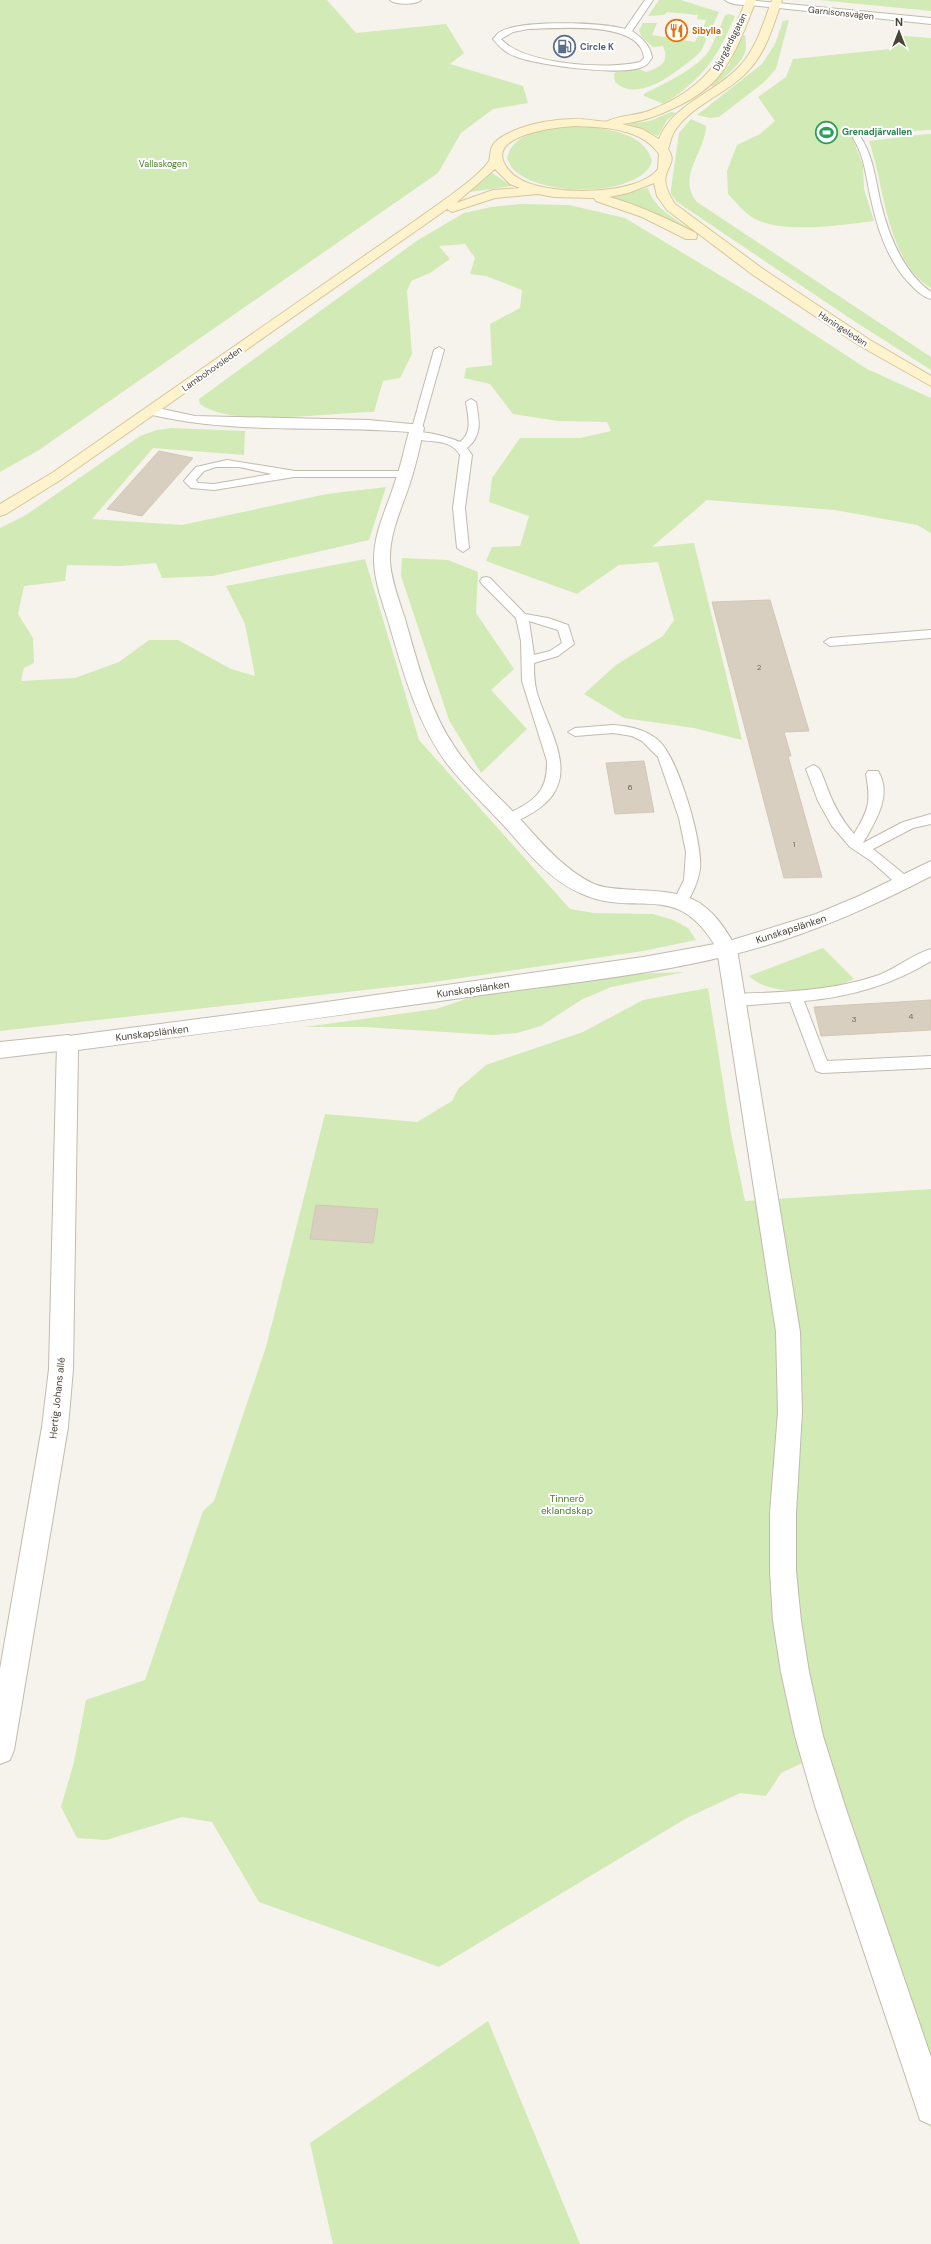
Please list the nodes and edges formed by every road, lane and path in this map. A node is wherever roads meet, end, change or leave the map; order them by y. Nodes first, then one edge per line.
1 (395, 0) edge
2 (416, 0) edge
3 (649, 0) edge
4 (730, 0) edge
5 (803, 0) edge
6 (751, 1) edge
7 (775, 1) edge
8 (819, 7) junction
9 (931, 14) edge
10 (769, 21) junction
11 (931, 22) edge
12 (627, 32) junction
13 (597, 123) junction
14 (857, 138) dead end
15 (662, 149) junction
16 (496, 161) junction
17 (659, 175) junction
18 (542, 191) junction
19 (589, 196) junction
20 (421, 223) junction
21 (758, 272) junction
22 (931, 296) edge
23 (439, 350) dead end
24 (931, 382) edge
25 (471, 402) dead end
26 (153, 410) junction
27 (416, 431) junction
28 (461, 447) junction
29 (294, 474) junction
30 (405, 474) junction
31 (0, 511) edge
32 (463, 548) dead end
33 (486, 581) dead end
34 (522, 617) junction
35 (931, 634) edge
36 (830, 642) dead end
37 (527, 660) junction
38 (575, 732) dead end
39 (813, 769) dead end
40 (873, 774) dead end
41 (509, 819) junction
42 (931, 819) edge
43 (858, 846) junction
44 (931, 868) edge
45 (905, 883) junction
46 (680, 902) junction
47 (727, 949) junction
48 (928, 960) edge
49 (795, 997) junction
50 (736, 1000) junction
51 (68, 1043) junction
52 (0, 1050) edge
53 (931, 1062) edge
54 (0, 1750) edge
55 (931, 2109) edge

1 - 2 street
3 - 12 lane
4 - 6 street, Garnisonsvägen
5 - 8 street
6 - 7 street, Garnisonsvägen
6 - 13 main road, Djurgårdsgatan
7 - 8 street, Garnisonsvägen
7 - 10 main road, Djurgårdsgatan
8 - 9 street, Garnisonsvägen
8 - 10 street
8 - 11 street, Garnisonsvägen
10 - 15 main road, Djurgårdsgatan
12 - 12 lane
13 - 15 main road
13 - 16 main road
14 - 22 lane
15 - 17 main road
16 - 18 main road
16 - 20 main road, Lambohovsleden
17 - 19 main road
17 - 21 main road, Haningeleden
18 - 19 main road
18 - 20 main road, Lambohovsleden
19 - 21 main road, Haningeleden
20 - 26 main road, Lambohovsleden
21 - 24 main road, Haningeleden
23 - 27 lane
25 - 28 lane
26 - 27 street
26 - 31 main road, Lambohovsleden
27 - 28 lane
27 - 30 street
28 - 32 lane
29 - 29 lane
29 - 30 lane
30 - 41 street
33 - 34 lane
34 - 37 lane
34 - 37 lane
35 - 36 lane
37 - 41 lane
38 - 46 lane
39 - 43 lane
40 - 43 lane
41 - 46 street
42 - 43 lane
43 - 45 lane
44 - 45 street, Kunskapslänken
45 - 47 street, Kunskapslänken
46 - 47 street
47 - 50 street
47 - 51 street, Kunskapslänken
48 - 49 lane
49 - 50 lane
49 - 53 lane
50 - 55 street
51 - 52 street, Kunskapslänken
51 - 54 street, Hertig Johans allé

